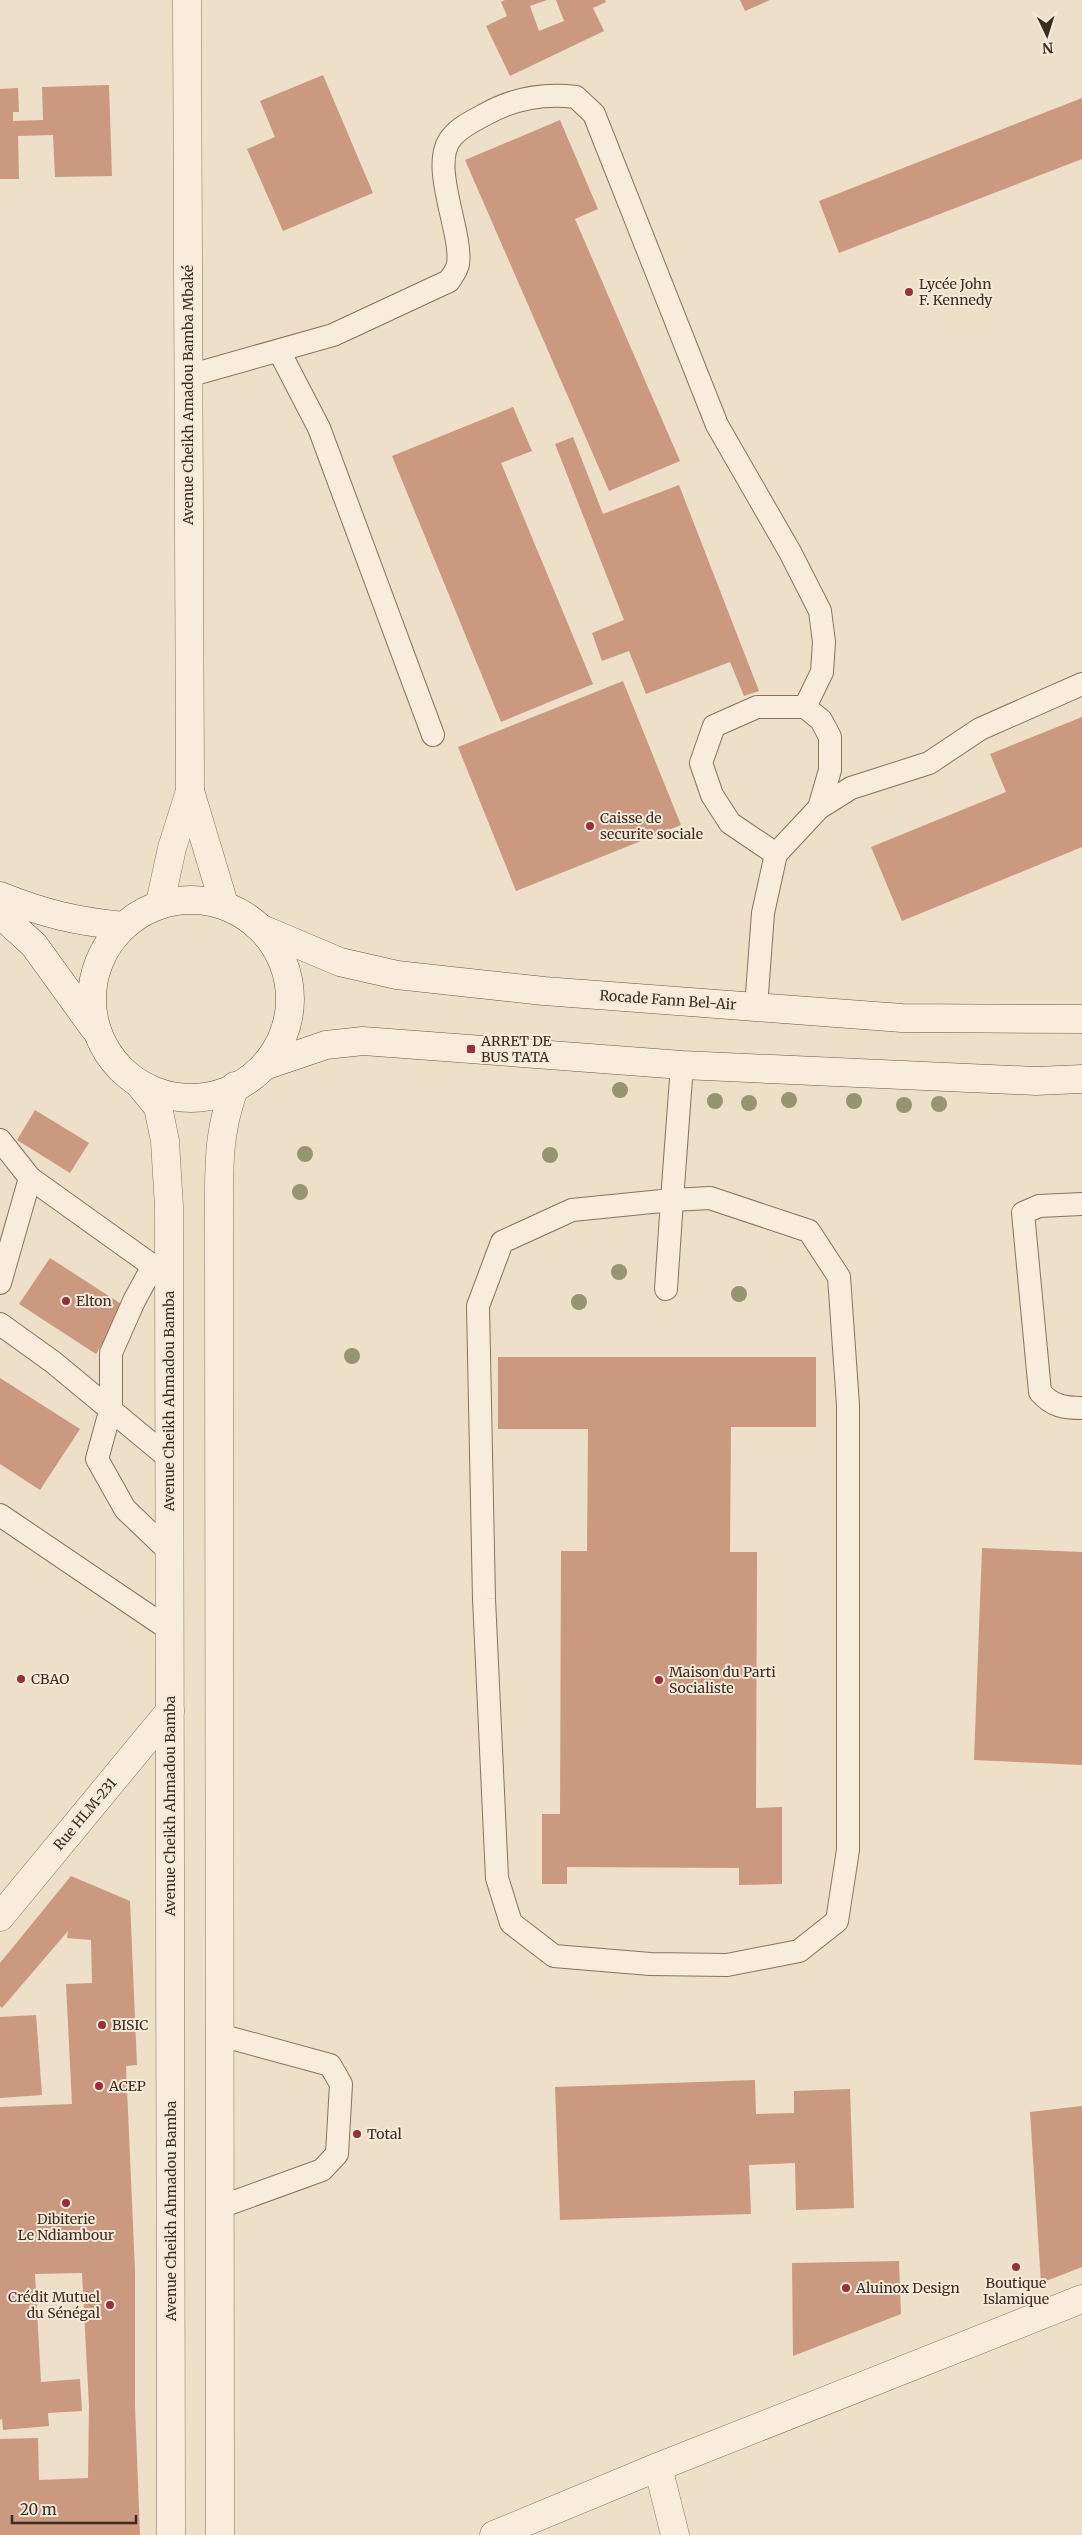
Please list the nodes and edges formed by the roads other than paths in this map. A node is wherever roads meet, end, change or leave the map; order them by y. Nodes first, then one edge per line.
1 (187, 0) edge
2 (279, 351) junction
3 (188, 376) junction
4 (1082, 684) edge
5 (805, 707) junction
6 (433, 735) dead end
7 (190, 791) junction
8 (819, 808) junction
9 (776, 854) junction
10 (0, 896) edge
11 (160, 903) junction
12 (224, 904) junction
13 (0, 914) edge
14 (122, 926) junction
15 (262, 928) junction
16 (756, 1007) junction
17 (1082, 1018) edge
18 (97, 1033) junction
19 (682, 1064) junction
20 (264, 1066) junction
21 (1082, 1079) edge
22 (140, 1084) junction
23 (235, 1086) junction
24 (0, 1140) edge
25 (30, 1178) junction
26 (672, 1200) junction
27 (1082, 1204) edge
28 (161, 1266) junction
29 (0, 1283) edge
30 (666, 1289) dead end
31 (0, 1324) edge
32 (111, 1408) junction
33 (1082, 1408) edge
34 (170, 1459) junction
35 (0, 1515) edge
36 (170, 1552) junction
37 (170, 1630) junction
38 (170, 1711) junction
39 (0, 1917) edge
40 (220, 2036) junction
41 (220, 2207) junction
42 (1082, 2299) edge
43 (658, 2466) junction
44 (171, 2535) edge
45 (220, 2535) edge
46 (494, 2535) edge
47 (675, 2535) edge

1 - 3 street, Avenue Cheikh Amadou Bamba Mbaké
2 - 3 lane
2 - 5 lane
2 - 6 lane
3 - 7 street, Avenue Cheikh Amadou Bamba Mbaké
4 - 8 lane
5 - 8 lane
5 - 9 lane
7 - 11 street, Avenue Cheikh Amadou Bamba Mbaké
7 - 12 street, Avenue Cheikh Amadou Bamba Mbaké
8 - 9 lane
9 - 16 lane
10 - 14 street
11 - 12 street
11 - 14 street
12 - 15 street
13 - 18 street
14 - 18 street
15 - 16 street, Rocade Fann Bel-Air
15 - 20 street
16 - 17 street, Rocade Fann Bel-Air
18 - 22 street
19 - 20 street
19 - 21 street
19 - 26 lane
20 - 23 street
22 - 23 street
22 - 28 street, Avenue Cheikh Ahmadou Bamba
23 - 40 street
24 - 25 lane
25 - 28 lane
25 - 29 lane
26 - 26 lane
26 - 30 lane
27 - 33 lane
28 - 32 lane
28 - 34 street, Avenue Cheikh Ahmadou Bamba
31 - 32 lane
32 - 34 lane
32 - 36 lane
34 - 36 street, Avenue Cheikh Ahmadou Bamba
35 - 37 lane
36 - 37 street, Avenue Cheikh Ahmadou Bamba
37 - 38 street, Avenue Cheikh Ahmadou Bamba
38 - 39 street, Rue HLM-231
38 - 44 street, Avenue Cheikh Ahmadou Bamba
40 - 41 street
40 - 41 lane
41 - 45 street
42 - 43 street
43 - 46 street
43 - 47 street

